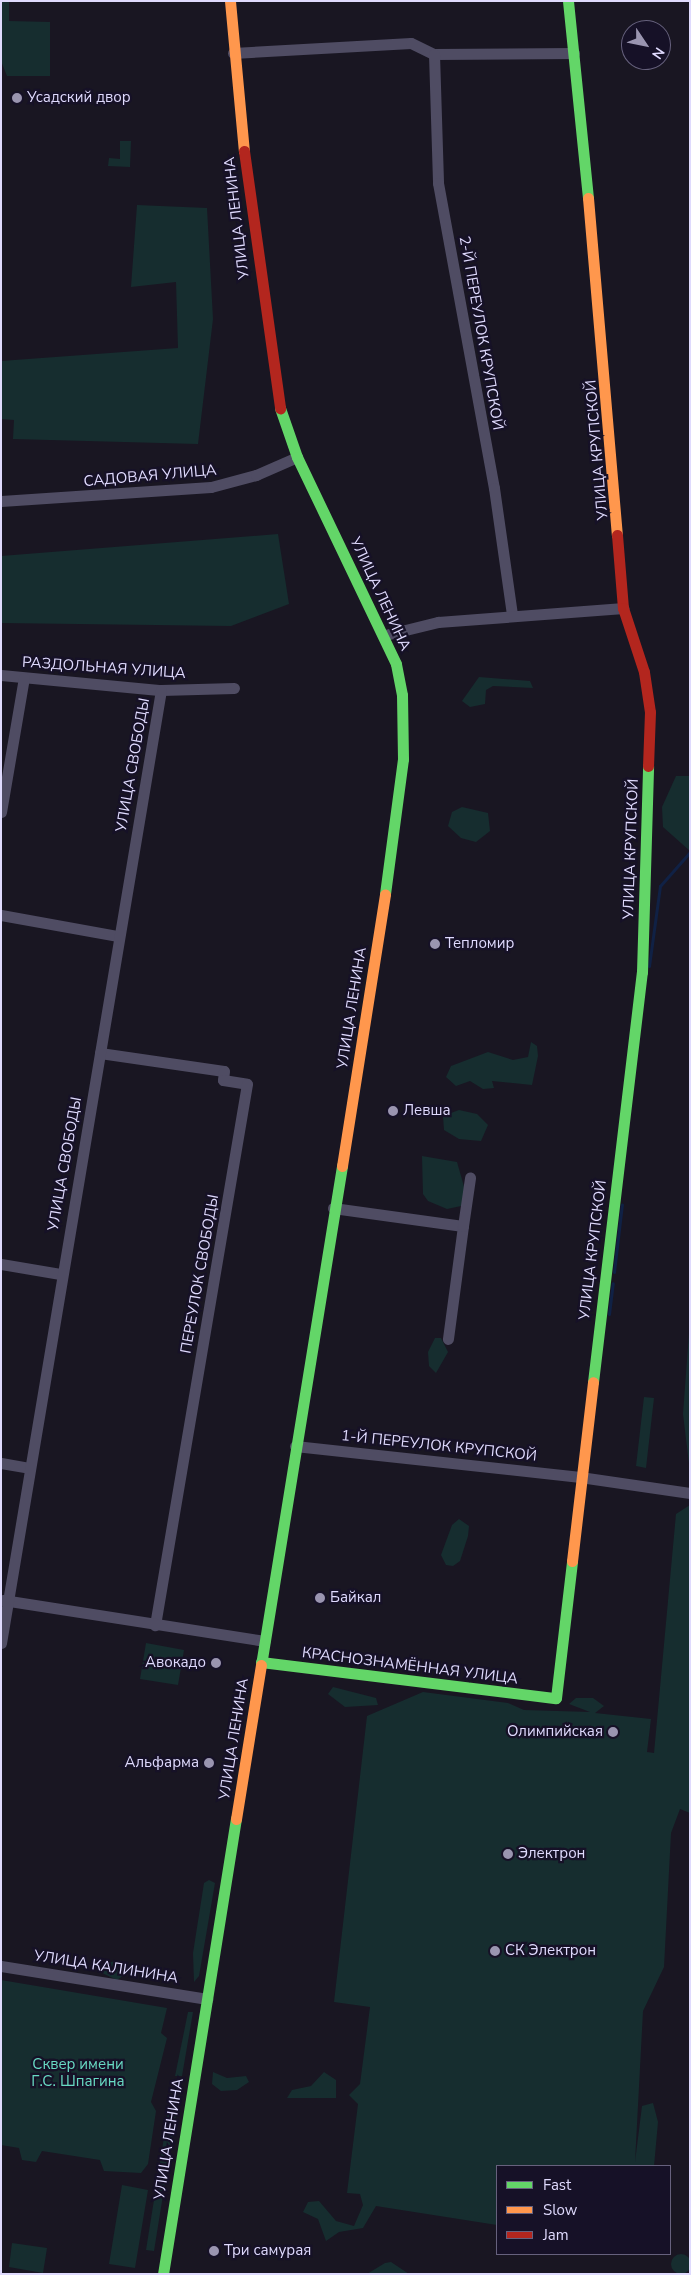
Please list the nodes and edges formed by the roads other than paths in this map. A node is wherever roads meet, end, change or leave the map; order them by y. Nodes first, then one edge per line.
1 (230, 1) edge
2 (568, 1) edge
3 (234, 53) junction
4 (574, 53) junction
5 (434, 54) junction
6 (298, 457) junction
7 (1, 501) edge
8 (623, 608) junction
9 (512, 615) junction
10 (385, 635) junction
11 (1, 676) edge
12 (24, 678) junction
13 (234, 688) dead end
14 (161, 690) junction
15 (1, 812) edge
16 (1, 915) edge
17 (118, 936) junction
18 (100, 1053) junction
19 (470, 1178) dead end
20 (333, 1208) junction
21 (463, 1226) junction
22 (1, 1264) edge
23 (60, 1274) junction
24 (448, 1338) dead end
25 (295, 1446) junction
26 (1, 1463) edge
27 (28, 1468) junction
28 (580, 1477) junction
29 (690, 1494) edge
30 (5, 1600) edge
31 (155, 1625) junction
32 (264, 1641) junction
33 (1, 1643) edge
34 (261, 1662) junction
35 (556, 1698) joint
36 (1, 1966) edge
37 (207, 1999) junction
38 (162, 2274) edge

1 - 3 street, УЛИЦА ЛЕНИНА
2 - 4 street, УЛИЦА КРУПСКОЙ
3 - 5 street
3 - 6 street, УЛИЦА ЛЕНИНА
4 - 5 street
4 - 8 street, УЛИЦА КРУПСКОЙ
5 - 9 street, 2-Й ПЕРЕУЛОК КРУПСКОЙ
6 - 7 street, САДОВАЯ УЛИЦА
6 - 10 street, УЛИЦА ЛЕНИНА
8 - 9 street
8 - 28 street, УЛИЦА КРУПСКОЙ
9 - 10 street
10 - 20 street, УЛИЦА ЛЕНИНА
11 - 12 street, РАЗДОЛЬНАЯ УЛИЦА
12 - 14 street, РАЗДОЛЬНАЯ УЛИЦА
12 - 15 street
13 - 14 street, РАЗДОЛЬНАЯ УЛИЦА
14 - 17 street, УЛИЦА СВОБОДЫ
16 - 17 street
17 - 18 street, УЛИЦА СВОБОДЫ
18 - 23 street, УЛИЦА СВОБОДЫ
18 - 31 street, ПЕРЕУЛОК СВОБОДЫ
19 - 21 street
20 - 21 street
20 - 25 street, УЛИЦА ЛЕНИНА
21 - 24 street
22 - 23 street
23 - 27 street, УЛИЦА СВОБОДЫ
25 - 28 street, 1-Й ПЕРЕУЛОК КРУПСКОЙ
25 - 32 street, УЛИЦА ЛЕНИНА
26 - 27 street
27 - 30 street, УЛИЦА СВОБОДЫ
28 - 29 street, 1-Й ПЕРЕУЛОК КРУПСКОЙ
28 - 35 street, УЛИЦА КРУПСКОЙ
30 - 31 street
30 - 33 street, УЛИЦА СВОБОДЫ
31 - 32 street
32 - 34 street, УЛИЦА ЛЕНИНА
34 - 35 street, КРАСНОЗНАМЁННАЯ УЛИЦА
34 - 37 street, УЛИЦА ЛЕНИНА
36 - 37 street, УЛИЦА КАЛИНИНА
37 - 38 street, УЛИЦА ЛЕНИНА

